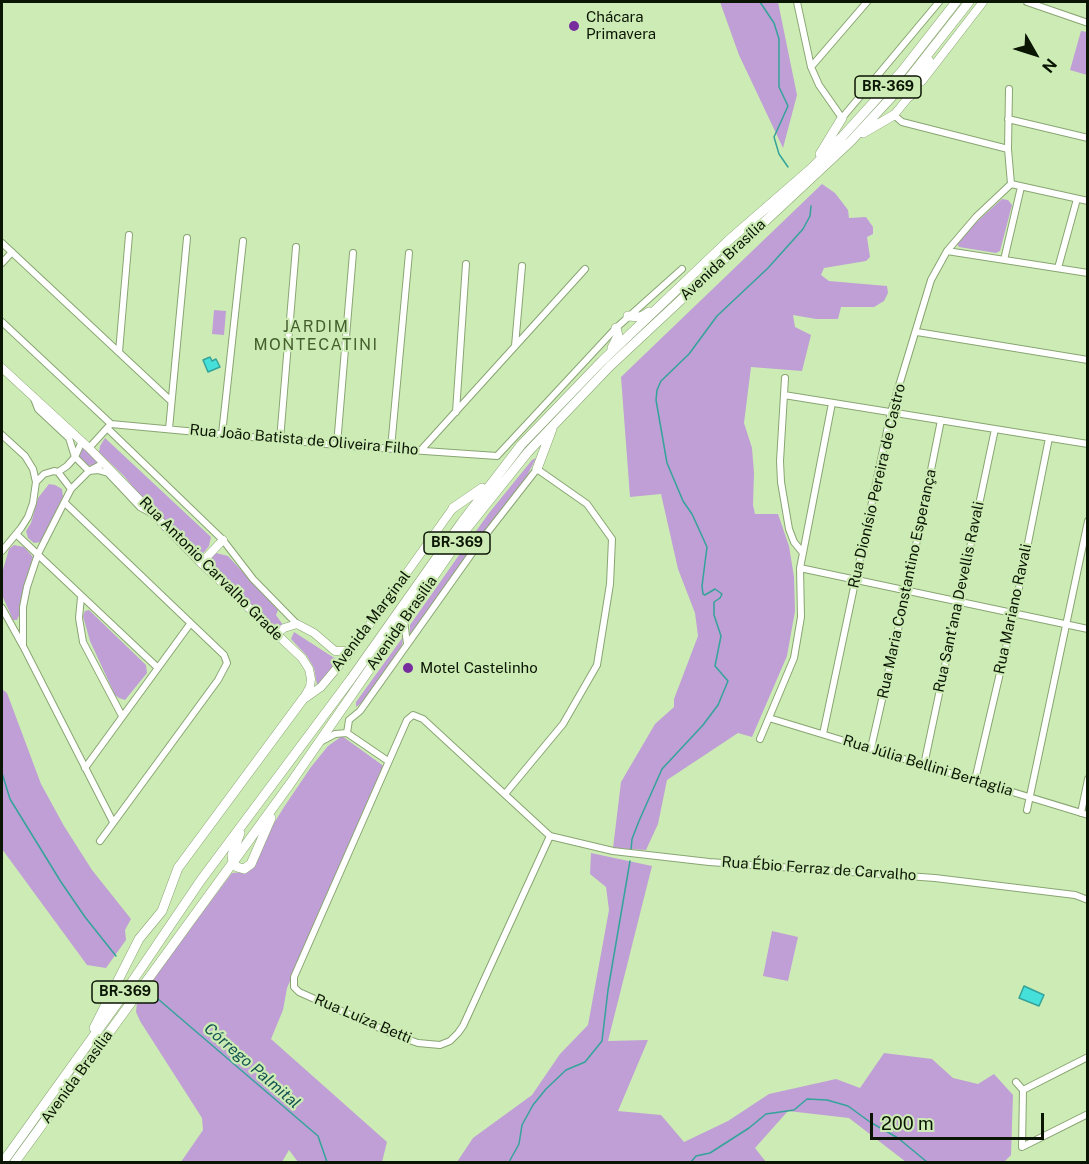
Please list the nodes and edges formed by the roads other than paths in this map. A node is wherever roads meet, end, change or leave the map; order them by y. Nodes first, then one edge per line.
1 (797, 2) edge
2 (867, 2) edge
3 (939, 2) edge
4 (956, 2) edge
5 (969, 2) edge
6 (983, 2) edge
7 (1027, 2) edge
8 (1088, 22) edge
9 (943, 34) junction
10 (812, 67) junction
11 (1009, 89) dead end
12 (910, 96) junction
13 (894, 115) junction
14 (842, 118) junction
15 (1008, 119) junction
16 (1088, 138) edge
17 (851, 141) junction
18 (1008, 149) junction
19 (813, 166) junction
20 (1011, 184) junction
21 (1021, 187) junction
22 (1077, 199) junction
23 (1088, 201) edge
24 (129, 235) dead end
25 (187, 238) dead end
26 (243, 241) dead end
27 (2, 243) edge
28 (296, 247) dead end
29 (946, 251) junction
30 (12, 252) junction
31 (353, 253) dead end
32 (409, 253) dead end
33 (1004, 260) junction
34 (2, 263) edge
35 (466, 264) dead end
36 (522, 266) dead end
37 (1058, 268) junction
38 (585, 269) dead end
39 (682, 269) dead end
40 (1088, 273) edge
41 (670, 297) junction
42 (628, 316) junction
43 (2, 322) edge
44 (616, 328) junction
45 (916, 332) junction
46 (515, 346) junction
47 (119, 352) junction
48 (1088, 360) edge
49 (602, 361) junction
50 (2, 368) edge
51 (785, 378) dead end
52 (784, 395) junction
53 (33, 396) junction
54 (171, 400) junction
55 (832, 403) junction
56 (456, 412) junction
57 (891, 412) junction
58 (941, 420) junction
59 (554, 423) junction
60 (109, 426) junction
61 (169, 429) junction
62 (995, 429) junction
63 (222, 434) junction
64 (2, 435) edge
65 (1049, 438) junction
66 (280, 440) junction
67 (82, 441) junction
68 (1088, 444) edge
69 (337, 445) junction
70 (89, 448) junction
71 (391, 448) junction
72 (421, 450) junction
73 (75, 457) junction
74 (104, 462) junction
75 (537, 469) junction
76 (89, 471) junction
77 (58, 472) junction
78 (497, 474) junction
79 (36, 482) junction
80 (71, 489) junction
81 (65, 503) junction
82 (453, 508) joint
83 (158, 517) junction
84 (1088, 521) edge
85 (16, 534) junction
86 (223, 540) junction
87 (2, 551) edge
88 (803, 553) junction
89 (38, 554) junction
90 (201, 563) junction
91 (800, 568) junction
92 (854, 579) junction
93 (907, 590) junction
94 (81, 597) junction
95 (959, 601) junction
96 (2, 608) edge
97 (1014, 613) junction
98 (404, 620) junction
99 (23, 621) junction
100 (10, 624) junction
101 (190, 624) junction
102 (297, 624) junction
103 (1066, 624) junction
104 (1088, 628) edge
105 (276, 634) junction
106 (23, 645) junction
107 (407, 645) junction
108 (351, 651) junction
109 (158, 668) junction
110 (303, 699) junction
111 (341, 711) junction
112 (360, 711) junction
113 (122, 717) junction
114 (769, 717) junction
115 (347, 733) junction
116 (823, 734) junction
117 (760, 739) dead end
118 (319, 742) junction
119 (871, 748) junction
120 (388, 761) junction
121 (924, 765) junction
122 (85, 768) junction
123 (1088, 779) edge
124 (975, 780) junction
125 (290, 784) junction
126 (505, 794) junction
127 (1030, 797) junction
128 (1027, 810) dead end
129 (1084, 814) edge
130 (245, 820) junction
131 (113, 822) junction
132 (550, 836) junction
133 (100, 841) dead end
134 (234, 862) junction
135 (1088, 900) edge
136 (81, 1054) junction
137 (1088, 1057) edge
138 (1016, 1082) dead end
139 (1023, 1090) junction
140 (1088, 1114) edge
141 (3, 1162) edge
142 (15, 1162) edge

1 - 10 street
2 - 10 street
3 - 14 street
4 - 19 highway, Avenida Brasília / BR-369
5 - 9 highway, Avenida Brasília / BR-369
6 - 12 main road
7 - 8 street
9 - 12 highway
9 - 17 highway, Avenida Brasília / BR-369
10 - 14 street
11 - 15 street
12 - 13 main road
13 - 17 highway
13 - 18 street
14 - 19 highway
15 - 16 street
15 - 18 street
17 - 59 highway, Avenida Brasília / BR-369
18 - 20 street
19 - 41 highway, Avenida Brasília / BR-369
20 - 21 street
20 - 29 street, Rua Dionísio Pereira de Castro
21 - 22 street
21 - 33 street
22 - 23 street
22 - 37 street
24 - 47 street
25 - 54 street
26 - 63 street
27 - 30 street
28 - 66 street
29 - 33 street
29 - 45 street, Rua Dionísio Pereira de Castro
30 - 34 street
30 - 47 street
31 - 69 street
32 - 71 street
33 - 37 street
35 - 56 street
36 - 46 street
37 - 40 street
38 - 46 street
39 - 42 street
41 - 42 highway
41 - 49 highway, Avenida Brasília / BR-369
42 - 44 street
43 - 60 street
44 - 49 highway
44 - 72 street, Rua João Batista de Oliveira Filho
45 - 48 street
45 - 57 street, Rua Dionísio Pereira de Castro
46 - 56 street
47 - 54 street
49 - 78 highway, Avenida Brasília / BR-369
50 - 53 main road, Rua Antonio Carvalho Grade
51 - 52 street
52 - 55 street
52 - 88 street
53 - 67 main road, Rua Antonio Carvalho Grade
53 - 73 street
54 - 61 street
55 - 57 street
55 - 88 street
56 - 72 street
57 - 58 street
57 - 92 street, Rua Dionísio Pereira de Castro
58 - 62 street
58 - 93 street, Rua Maria Constantino Esperança
59 - 75 highway
59 - 98 highway, Avenida Brasília / BR-369
60 - 61 street, Rua João Batista de Oliveira Filho
60 - 70 street
60 - 86 street
61 - 63 street, Rua João Batista de Oliveira Filho
62 - 65 street
62 - 95 street, Rua Sant'ana Devellis Ravali
63 - 66 street, Rua João Batista de Oliveira Filho
64 - 79 street
65 - 68 street
65 - 97 street, Rua Mariano Ravali
66 - 69 street, Rua João Batista de Oliveira Filho
67 - 70 main road, Rua Antonio Carvalho Grade
67 - 73 street
69 - 71 street, Rua João Batista de Oliveira Filho
70 - 74 main road, Rua Antonio Carvalho Grade
71 - 72 street, Rua João Batista de Oliveira Filho
73 - 76 street
73 - 77 street
74 - 76 street
74 - 83 main road, Rua Antonio Carvalho Grade
75 - 107 street
75 - 126 street
76 - 80 street
76 - 83 street
77 - 79 street
77 - 80 street
78 - 82 highway
78 - 130 highway, Avenida Brasília / BR-369
79 - 85 street
80 - 81 street
81 - 89 street
81 - 101 street
82 - 108 main road, Avenida Marginal
83 - 90 main road, Rua Antonio Carvalho Grade
84 - 103 street
85 - 87 street
85 - 89 street
86 - 90 main road
86 - 102 street
88 - 91 street
89 - 94 street
89 - 99 street
90 - 105 main road, Rua Antonio Carvalho Grade
91 - 92 street
91 - 114 street
92 - 93 street
92 - 116 street, Rua Dionísio Pereira de Castro
93 - 95 street
93 - 119 street, Rua Maria Constantino Esperança
94 - 109 street
94 - 113 street
95 - 97 street
95 - 121 street, Rua Sant'ana Devellis Ravali
96 - 100 street
97 - 103 street
97 - 124 street, Rua Mariano Ravali
98 - 107 street
98 - 111 highway, Avenida Brasília / BR-369
99 - 100 street
99 - 106 street
100 - 106 street
101 - 109 street
101 - 131 street
102 - 105 main road
102 - 108 main road, Rua Antonio Carvalho Grade
103 - 104 street
103 - 127 street
105 - 110 main road, Rua Antonio Carvalho Grade
106 - 122 street
107 - 112 street
108 - 110 main road, Avenida Marginal
109 - 113 street
110 - 136 highway
111 - 112 street
111 - 118 highway, Avenida Brasília / BR-369
112 - 115 street
113 - 122 street
114 - 116 street, Rua Júlia Bellini Bertaglia
114 - 117 street
115 - 118 street
115 - 120 street
116 - 119 street, Rua Júlia Bellini Bertaglia
118 - 125 highway, Avenida Brasília / BR-369
119 - 121 street, Rua Júlia Bellini Bertaglia
120 - 126 street, Rua Luíza Betti
120 - 132 street, Rua Luíza Betti
121 - 124 street, Rua Júlia Bellini Bertaglia
122 - 131 street
123 - 129 street
124 - 127 street, Rua Júlia Bellini Bertaglia
125 - 134 highway, Avenida Brasília / BR-369
125 - 134 highway
126 - 132 street
127 - 128 street
127 - 129 street, Rua Júlia Bellini Bertaglia
130 - 134 highway
130 - 136 highway, Avenida Brasília / BR-369
131 - 133 street
132 - 135 street, Rua Ébio Ferraz de Carvalho
134 - 142 highway, Avenida Brasília / BR-369
136 - 141 highway, Avenida Brasília / BR-369
137 - 139 street
138 - 139 street
139 - 140 street

